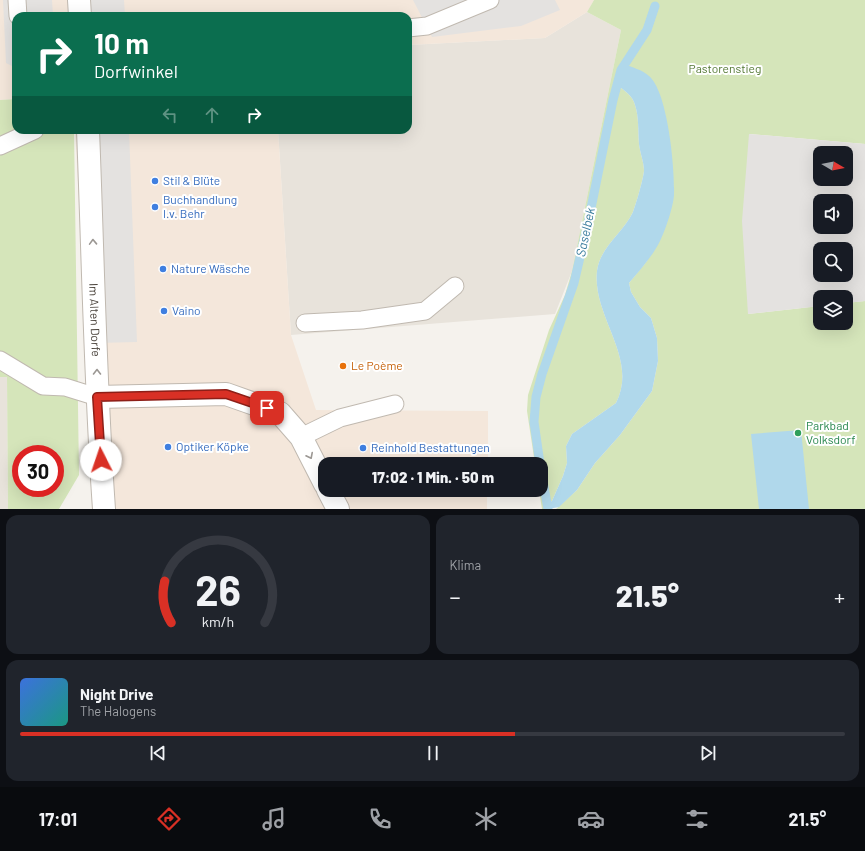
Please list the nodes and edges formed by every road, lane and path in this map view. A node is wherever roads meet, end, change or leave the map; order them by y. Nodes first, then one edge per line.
1 (17, 0) edge
2 (79, 0) edge
3 (490, 0) edge
4 (18, 12) edge
5 (80, 12) edge
6 (412, 28) edge
7 (26, 134) edge
8 (88, 134) edge
9 (0, 146) edge
10 (455, 286) dead end
11 (305, 323) dead end
12 (0, 360) edge
13 (97, 397) junction
14 (395, 404) dead end
15 (301, 437) junction
16 (318, 470) edge
17 (332, 497) edge
18 (104, 509) edge
19 (338, 509) edge

1 - 4 lane
2 - 5 street
3 - 6 lane
7 - 9 lane
13 -> 8 street, Im Alten Dorfe
10 - 11 lane
12 - 13 lane
13 - 15 street
13 - 18 street, Im Alten Dorfe
14 - 15 lane
15 -> 16 street
17 - 19 street

